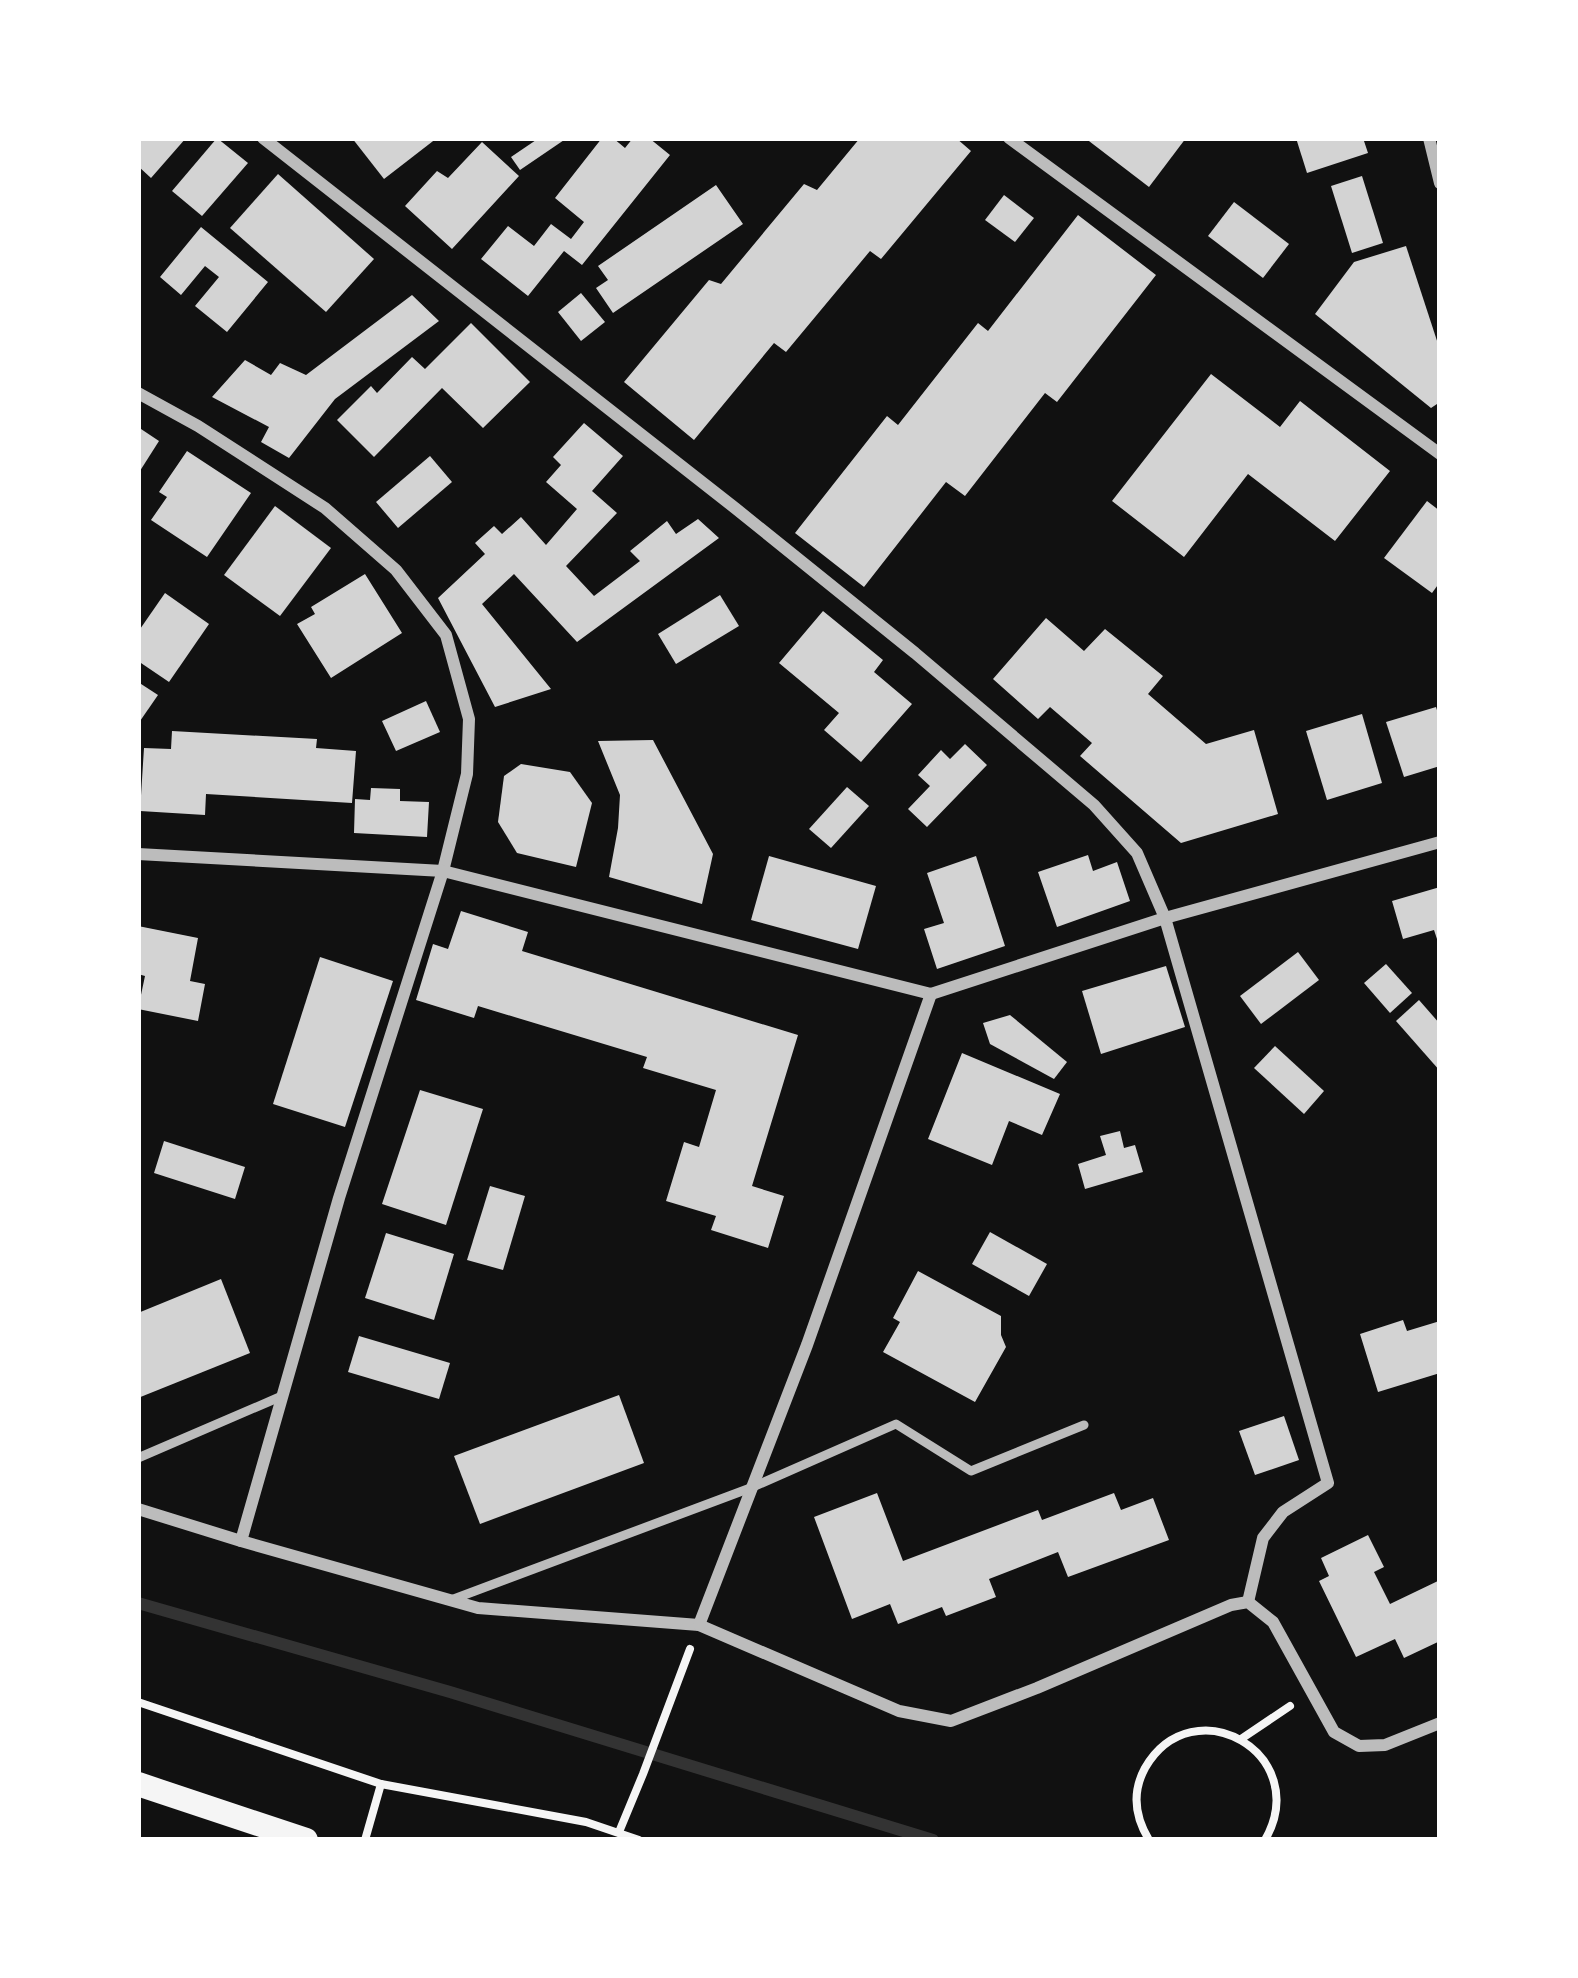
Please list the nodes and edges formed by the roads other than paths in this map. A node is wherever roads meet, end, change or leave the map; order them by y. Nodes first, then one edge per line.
1 (263, 138) edge
2 (1009, 138) edge
3 (1429, 138) edge
4 (1440, 184) edge
5 (138, 393) edge
6 (1440, 454) edge
7 (1440, 842) edge
8 (138, 854) edge
9 (443, 871) junction
10 (1165, 918) junction
11 (931, 994) junction
12 (282, 1396) junction
13 (1084, 1425) dead end
14 (138, 1459) edge
15 (753, 1487) junction
16 (138, 1509) edge
17 (241, 1541) junction
18 (451, 1600) junction
19 (1248, 1602) junction
20 (699, 1625) junction
21 (1440, 1723) edge
22 (138, 1784) edge
23 (306, 1840) edge

1 - 10 street
2 - 6 street
3 - 4 street
5 - 9 street
7 - 10 street
8 - 9 street
9 - 11 street
9 - 12 street
10 - 11 street
10 - 19 street
11 - 15 street
12 - 14 lane
12 - 17 street
13 - 15 lane
15 - 18 lane
15 - 20 street
16 - 17 street
17 - 18 street
18 - 20 street
19 - 20 street
19 - 21 street
22 - 23 main road

